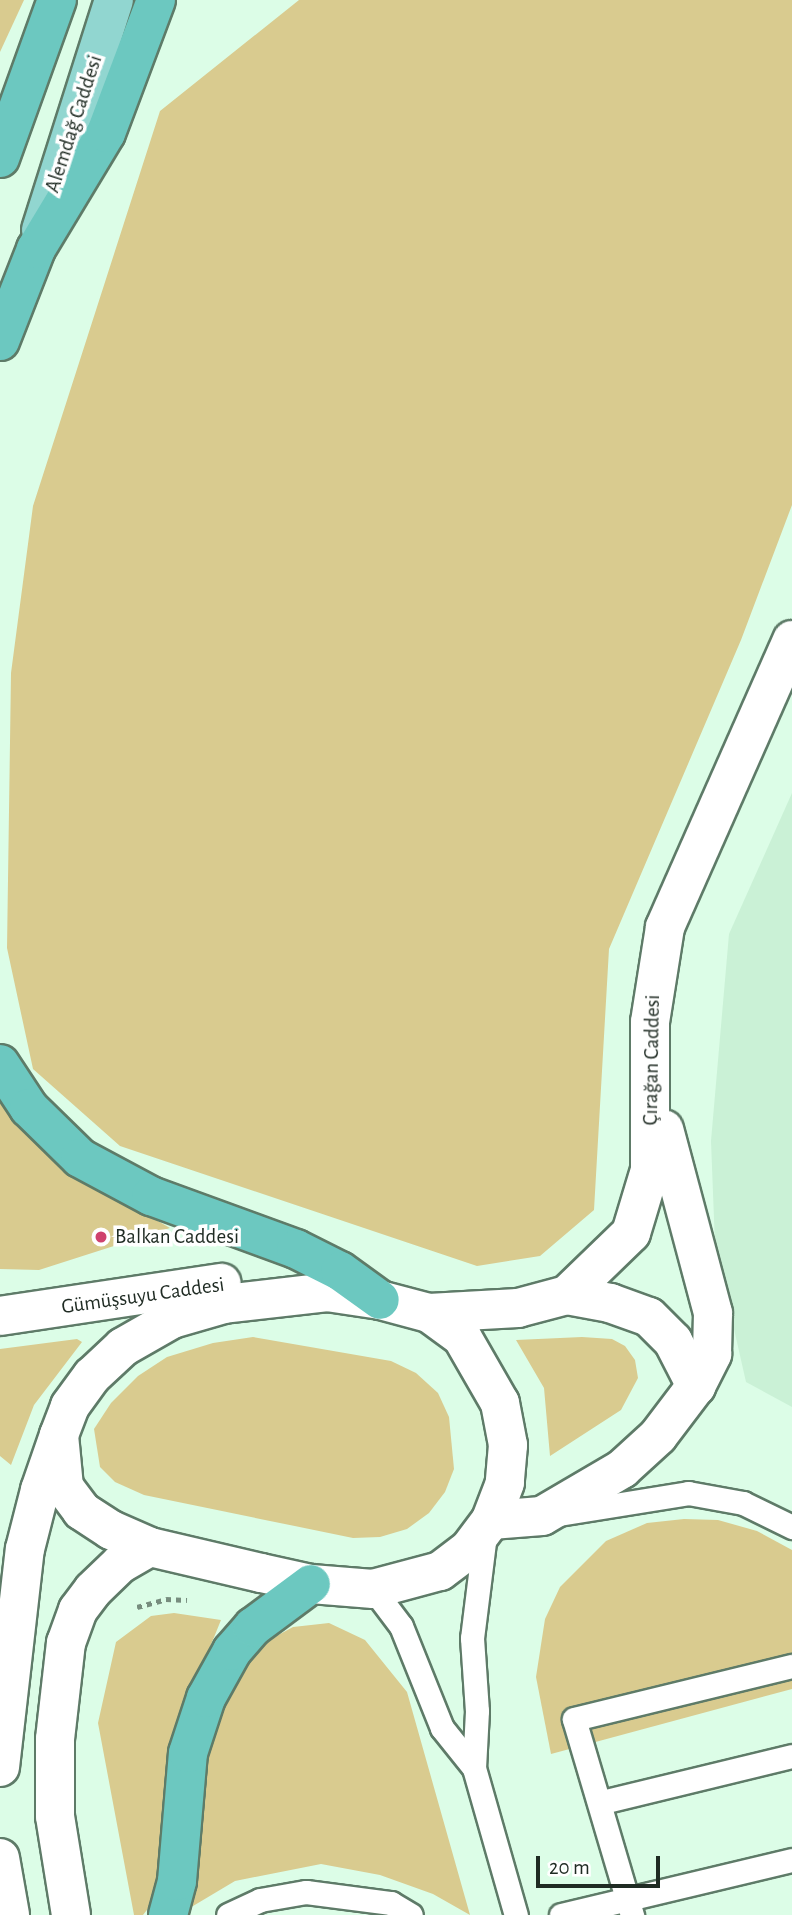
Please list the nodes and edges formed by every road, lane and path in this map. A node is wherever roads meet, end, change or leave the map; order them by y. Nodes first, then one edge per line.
1 (57, 0) edge
2 (114, 0) edge
3 (156, 0) edge
4 (0, 158) edge
5 (36, 249) junction
6 (0, 341) edge
7 (792, 640) edge
8 (0, 1064) edge
9 (651, 1071) junction
10 (286, 1293) junction
11 (567, 1295) junction
12 (380, 1300) junction
13 (429, 1313) junction
14 (0, 1315) edge
15 (695, 1386) junction
16 (59, 1435) junction
17 (542, 1516) junction
18 (489, 1524) junction
19 (792, 1527) edge
20 (150, 1547) junction
21 (311, 1584) junction
22 (373, 1589) junction
23 (792, 1665) edge
24 (792, 1756) edge
25 (0, 1767) edge
26 (474, 1768) junction
27 (601, 1802) junction
28 (0, 1858) edge
29 (792, 1860) edge
30 (630, 1907) edge
31 (10, 1915) edge
32 (71, 1915) edge
33 (169, 1915) edge
34 (228, 1915) edge
35 (411, 1915) edge
36 (516, 1915) edge
37 (561, 1915) edge

1 - 4 highway
2 - 5 main road, Alemdağ Caddesi
3 - 5 highway
5 - 6 highway
7 - 9 street, Çırağan Caddesi
8 - 12 highway
9 - 11 street, Çırağan Caddesi
9 - 15 street
10 - 12 street
10 - 14 street, Gümüşsuyu Caddesi
10 - 16 street
11 - 13 street, Çırağan Caddesi
11 - 15 street
12 - 13 street
13 - 18 street
15 - 17 street
16 - 20 street
16 - 25 street
17 - 18 street
17 - 19 lane
18 - 22 street
18 - 26 lane
20 - 21 street
20 - 32 street
21 - 22 street
21 - 33 highway
22 - 26 lane
23 - 27 lane
24 - 27 lane
26 - 36 lane
27 - 30 lane
28 - 31 street
29 - 30 lane
30 - 37 lane
34 - 35 lane

